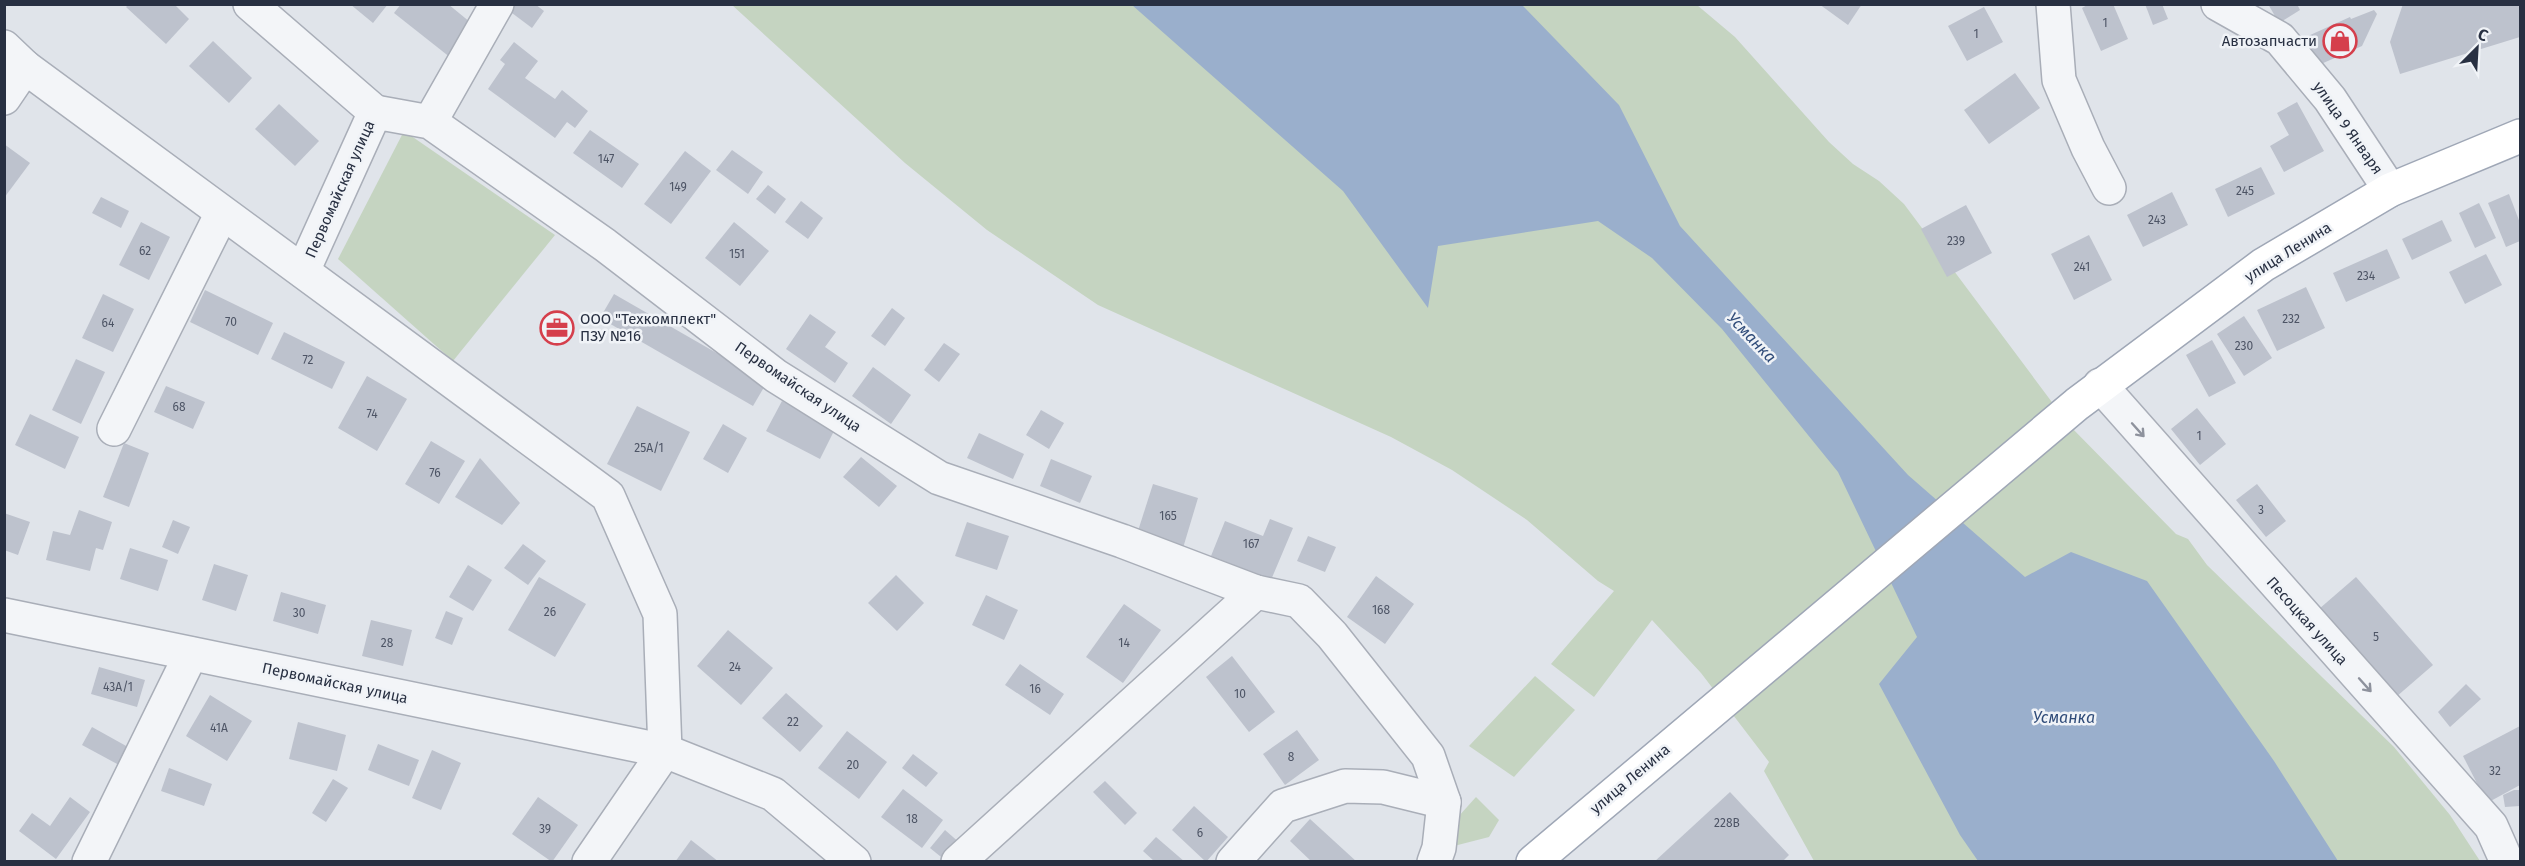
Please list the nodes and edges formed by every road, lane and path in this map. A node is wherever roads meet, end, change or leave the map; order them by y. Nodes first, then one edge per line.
1 (250, 4) edge
2 (497, 4) edge
3 (2053, 4) edge
4 (2218, 4) edge
5 (15, 57) edge
6 (4, 98) edge
7 (375, 112) junction
8 (430, 122) junction
9 (2520, 136) edge
10 (2109, 188) dead end
11 (2390, 190) junction
12 (222, 213) junction
13 (303, 272) junction
14 (2088, 395) junction
15 (114, 429) dead end
16 (1256, 592) junction
17 (4, 615) edge
18 (191, 654) junction
19 (665, 751) junction
20 (1444, 802) junction
21 (2497, 822) edge
22 (89, 861) edge
23 (589, 861) edge
24 (854, 861) edge
25 (958, 861) edge
26 (1233, 861) edge
27 (1434, 861) edge
28 (1533, 861) edge
29 (2507, 861) edge

1 - 7 street
2 - 8 street
3 - 10 street
4 - 11 street, улица 9 Января
5 - 6 street
5 - 12 street, Первомайская улица
7 - 8 street, Первомайская улица
7 - 13 street, Первомайская улица
8 - 16 street, Первомайская улица
9 - 11 main road, улица Ленина
11 - 14 main road, улица Ленина
12 - 13 street, Первомайская улица
12 - 15 street
13 - 19 street, Первомайская улица
14 -> 21 street, Песоцкая улица
14 - 28 main road, улица Ленина
16 - 20 street, Первомайская улица
16 - 25 street
17 - 18 street, Первомайская улица
18 - 19 street, Первомайская улица
18 - 22 street
19 - 23 street
19 - 24 street, Первомайская улица
20 - 26 street
20 - 27 street
21 - 29 street, Песоцкая улица

